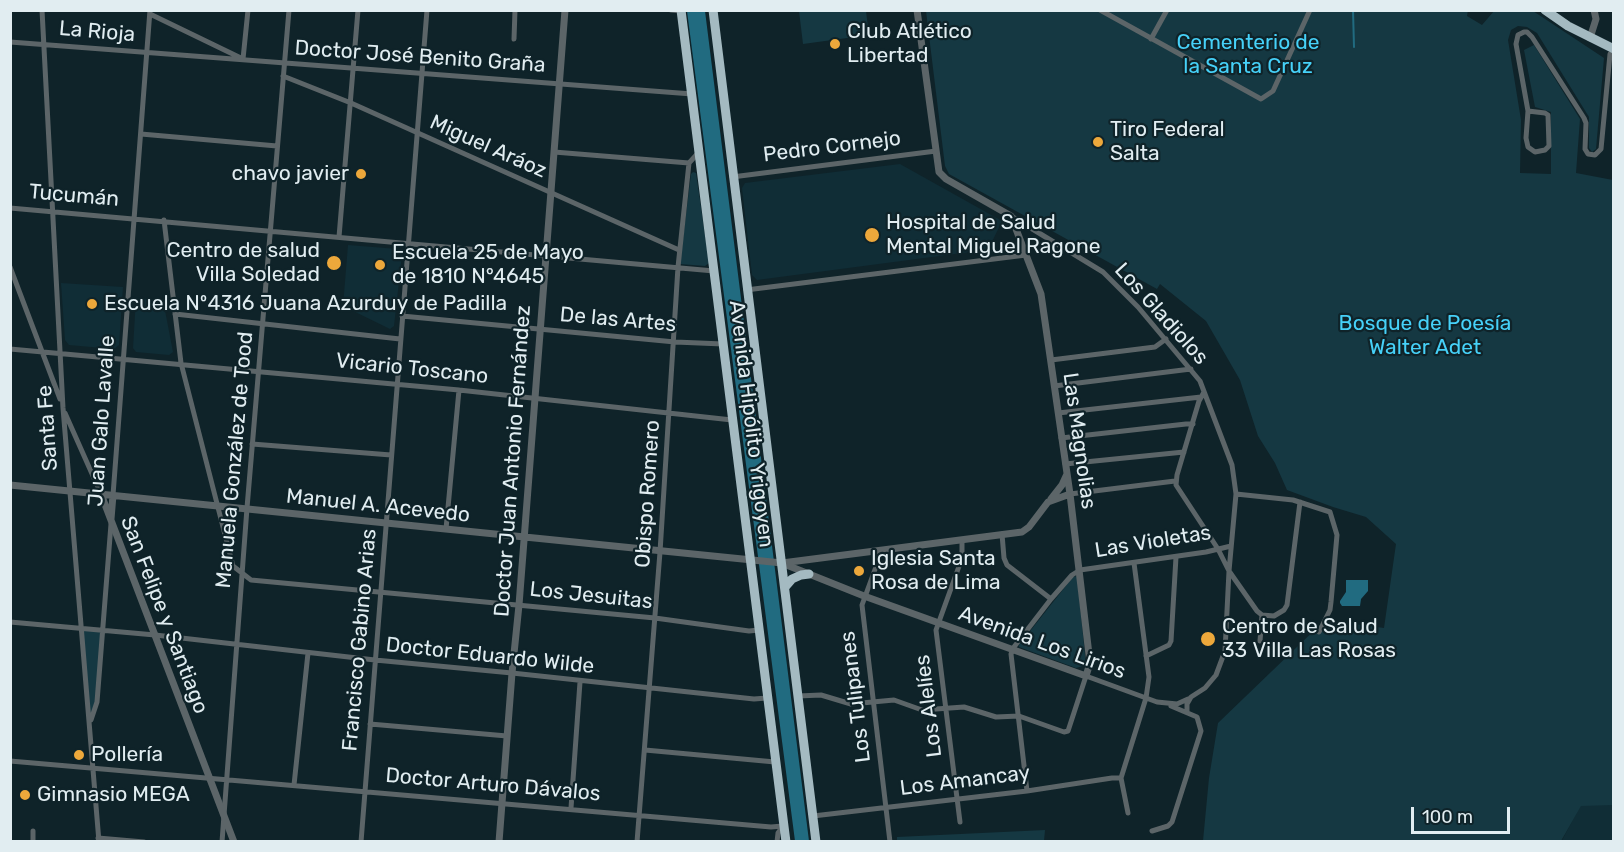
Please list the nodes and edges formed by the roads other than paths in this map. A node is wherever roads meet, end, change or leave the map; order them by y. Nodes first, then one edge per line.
1 (42, 10) edge
2 (248, 10) edge
3 (289, 10) edge
4 (358, 10) edge
5 (427, 10) edge
6 (515, 10) edge
7 (565, 10) edge
8 (670, 10) edge
9 (712, 10) edge
10 (917, 10) edge
11 (1100, 10) edge
12 (1167, 10) edge
13 (1310, 10) edge
14 (1545, 10) edge
15 (1594, 10) edge
16 (681, 11) edge
17 (150, 12) edge
18 (1590, 38) junction
19 (514, 39) dead end
20 (1151, 39) junction
21 (10, 42) edge
22 (44, 44) junction
23 (146, 53) junction
24 (1612, 53) edge
25 (243, 59) junction
26 (284, 63) junction
27 (354, 68) junction
28 (422, 74) junction
29 (283, 76) junction
30 (559, 84) junction
31 (692, 94) junction
32 (351, 103) junction
33 (1528, 111) junction
34 (418, 133) junction
35 (141, 134) junction
36 (277, 146) junction
37 (554, 152) junction
38 (699, 152) junction
39 (936, 152) junction
40 (689, 163) junction
41 (732, 177) junction
42 (551, 193) junction
43 (10, 207) edge
44 (51, 211) junction
45 (1011, 216) junction
46 (135, 218) junction
47 (164, 220) junction
48 (270, 231) junction
49 (339, 237) junction
50 (409, 243) junction
51 (680, 249) junction
52 (1026, 255) junction
53 (546, 256) junction
54 (10, 267) edge
55 (678, 267) junction
56 (714, 271) junction
57 (746, 290) junction
58 (174, 314) junction
59 (402, 316) junction
60 (263, 324) junction
61 (540, 330) junction
62 (400, 339) junction
63 (1167, 339) junction
64 (675, 342) junction
65 (723, 344) junction
66 (10, 349) edge
67 (44, 352) junction
68 (59, 353) junction
69 (123, 358) junction
70 (1051, 360) junction
71 (181, 363) junction
72 (1191, 369) junction
73 (259, 371) junction
74 (396, 384) junction
75 (1054, 386) junction
76 (459, 390) junction
77 (1202, 394) junction
78 (535, 398) junction
79 (63, 408) junction
80 (1058, 413) junction
81 (670, 414) junction
82 (732, 420) junction
83 (1193, 424) junction
84 (1061, 438) junction
85 (252, 444) junction
86 (1184, 452) junction
87 (391, 455) junction
88 (1065, 464) junction
89 (1067, 474) junction
90 (1175, 481) junction
91 (10, 486) edge
92 (69, 491) junction
93 (101, 494) junction
94 (1070, 494) junction
95 (1236, 494) junction
96 (113, 495) junction
97 (1048, 502) junction
98 (1300, 502) junction
99 (219, 506) junction
100 (247, 508) junction
101 (111, 522) junction
102 (386, 524) junction
103 (446, 529) junction
104 (1002, 534) junction
105 (524, 537) junction
106 (962, 540) junction
107 (1231, 546) junction
108 (1218, 549) junction
109 (875, 551) junction
110 (660, 552) junction
111 (1176, 557) junction
112 (751, 562) junction
113 (782, 563) junction
114 (1134, 563) junction
115 (1080, 570) junction
116 (1229, 571) junction
117 (242, 574) junction
118 (808, 574) junction
119 (785, 587) junction
120 (1242, 590) junction
121 (381, 591) junction
122 (1228, 595) junction
123 (864, 596) junction
124 (1051, 599) junction
125 (519, 605) junction
126 (1262, 615) junction
127 (655, 618) junction
128 (10, 622) edge
129 (938, 622) junction
130 (81, 629) junction
131 (759, 630) junction
132 (101, 631) junction
133 (1319, 632) dead end
134 (155, 635) junction
135 (1260, 641) dead end
136 (237, 645) junction
137 (1013, 649) junction
138 (308, 652) junction
139 (1146, 656) junction
140 (375, 660) junction
141 (512, 673) junction
142 (1086, 676) junction
143 (580, 682) junction
144 (648, 689) junction
145 (798, 696) junction
146 (1191, 697) junction
147 (767, 698) junction
148 (1146, 698) junction
149 (874, 702) junction
150 (1163, 703) junction
151 (946, 709) junction
152 (1186, 711) junction
153 (1019, 716) junction
154 (89, 724) junction
155 (369, 724) junction
156 (507, 736) junction
157 (645, 750) junction
158 (10, 761) edge
159 (775, 762) junction
160 (93, 768) junction
161 (208, 778) junction
162 (1121, 778) junction
163 (228, 779) junction
164 (294, 785) junction
165 (1028, 790) junction
166 (365, 791) junction
167 (957, 798) junction
168 (502, 802) junction
169 (886, 806) junction
170 (571, 808) junction
171 (1128, 813) dead end
172 (639, 814) junction
173 (813, 816) junction
174 (224, 818) junction
175 (960, 822) dead end
176 (783, 826) junction
177 (33, 831) dead end
178 (1152, 831) dead end
179 (98, 839) edge
180 (33, 842) edge
181 (144, 842) edge
182 (222, 842) edge
183 (234, 842) edge
184 (361, 842) edge
185 (499, 842) edge
186 (637, 842) edge
187 (777, 842) edge
188 (786, 842) edge
189 (816, 842) edge
190 (890, 842) edge

1 - 22 street, Santa Fe
2 - 25 street
3 - 26 street, Manuela González de Tood
4 - 27 street
5 - 28 street, Francisco Gabino Arias
6 - 19 street
7 - 30 street, Doctor Juan Antonio Fernández
8 - 16 street
9 - 41 highway, Avenida Hipólito Yrigoyen
10 - 39 street, Los Gladiolos
11 - 20 street
12 - 20 street
13 - 20 street
14 - 18 highway
15 - 18 street
16 - 31 highway, Avenida Hipólito Yrigoyen
17 - 23 street, Juan Galo Lavalle
17 - 25 street
18 - 24 highway
21 - 22 street, La Rioja
22 - 23 street, La Rioja
22 - 44 street, Santa Fe
23 - 25 street, Doctor José Benito Graña
23 - 35 street, Juan Galo Lavalle
24 - 33 street
25 - 26 street, Doctor José Benito Graña
26 - 27 street, Doctor José Benito Graña
26 - 29 street, Manuela González de Tood
27 - 28 street, Doctor José Benito Graña
27 - 32 street
28 - 30 street, Doctor José Benito Graña
28 - 34 street, Francisco Gabino Arias
29 - 32 street, Miguel Aráoz
29 - 36 street, Manuela González de Tood
30 - 31 street, Doctor José Benito Graña
30 - 37 street, Doctor Juan Antonio Fernández
31 - 38 highway, Avenida Hipólito Yrigoyen
32 - 34 street, Miguel Aráoz
32 - 49 street
33 - 33 street
34 - 42 street, Miguel Aráoz
34 - 50 street, Francisco Gabino Arias
35 - 36 street
35 - 46 street, Juan Galo Lavalle
36 - 48 street, Manuela González de Tood
37 - 40 street
37 - 42 street, Doctor Juan Antonio Fernández
38 - 40 street
38 - 56 highway, Avenida Hipólito Yrigoyen
39 - 41 street, Pedro Cornejo
39 - 45 street, Los Gladiolos
40 - 51 street, Obispo Romero
41 - 57 highway, Avenida Hipólito Yrigoyen
42 - 51 street, Miguel Aráoz
42 - 53 street, Doctor Juan Antonio Fernández
43 - 44 street, Tucumán
44 - 46 street, Tucumán
44 - 68 street, Santa Fe
45 - 52 street, Las Magnolias
45 - 63 street, Los Gladiolos
46 - 47 street, Tucumán
46 - 69 street, Juan Galo Lavalle
47 - 48 street, Tucumán
47 - 58 street
48 - 49 street, Tucumán
48 - 60 street, Manuela González de Tood
49 - 50 street, Tucumán
50 - 53 street, Tucumán
50 - 59 street, Francisco Gabino Arias
51 - 55 street, Obispo Romero
52 - 57 street
52 - 70 street, Las Magnolias
53 - 55 street, Tucumán
53 - 61 street, Doctor Juan Antonio Fernández
54 - 67 street, San Felipe y Santiago
55 - 56 street, Tucumán
55 - 64 street, Obispo Romero
56 - 65 highway, Avenida Hipólito Yrigoyen
57 - 113 highway, Avenida Hipólito Yrigoyen
58 - 60 street
58 - 71 street
59 - 61 street, De las Artes
59 - 62 street, Francisco Gabino Arias
60 - 62 street
60 - 73 street, Manuela González de Tood
61 - 64 street, De las Artes
61 - 78 street, Doctor Juan Antonio Fernández
62 - 74 street, Francisco Gabino Arias
63 - 70 street
63 - 72 street, Los Gladiolos
64 - 65 street, De las Artes
64 - 81 street, Obispo Romero
65 - 82 highway, Avenida Hipólito Yrigoyen
66 - 67 street, Vicario Toscano
67 - 68 street, Vicario Toscano
67 - 79 street, San Felipe y Santiago
68 - 69 street, Vicario Toscano
68 - 79 street, Santa Fe
69 - 71 street, Vicario Toscano
69 - 96 street, Juan Galo Lavalle
70 - 75 street, Las Magnolias
71 - 73 street, Vicario Toscano
71 - 99 street
72 - 75 street
72 - 77 street, Los Gladiolos
73 - 74 street, Vicario Toscano
73 - 85 street, Manuela González de Tood
74 - 76 street, Vicario Toscano
74 - 87 street, Francisco Gabino Arias
75 - 80 street, Las Magnolias
76 - 78 street, Vicario Toscano
76 - 103 street
77 - 80 street
77 - 83 street
77 - 95 street, Los Gladiolos
78 - 81 street, Vicario Toscano
78 - 105 street, Doctor Juan Antonio Fernández
79 - 92 street, Santa Fe
79 - 93 street, San Felipe y Santiago
80 - 84 street, Las Magnolias
81 - 82 street, Vicario Toscano
81 - 110 street, Obispo Romero
82 - 112 highway, Avenida Hipólito Yrigoyen
83 - 84 street
83 - 86 street
84 - 88 street, Las Magnolias
85 - 87 street
85 - 100 street, Manuela González de Tood
86 - 88 street
86 - 90 street
87 - 102 street, Francisco Gabino Arias
88 - 89 street, Las Magnolias
89 - 94 street, Las Magnolias
89 - 97 street
90 - 94 street
90 - 108 street
91 - 92 street, Manuel A. Acevedo
92 - 93 street, Manuel A. Acevedo
92 - 130 street, Santa Fe
93 - 96 street, Manuel A. Acevedo
93 - 101 street, San Felipe y Santiago
94 - 97 street
94 - 115 street, Las Magnolias
95 - 98 street
95 - 107 street, Los Gladiolos
96 - 99 street, Manuel A. Acevedo
96 - 101 street, Juan Galo Lavalle
97 - 104 street
98 - 126 street
98 - 133 street
99 - 100 street, Manuel A. Acevedo
99 - 117 street
100 - 102 street, Manuel A. Acevedo
100 - 117 street, Manuela González de Tood
101 - 132 street, Juan Galo Lavalle
101 - 134 street, San Felipe y Santiago
102 - 103 street, Manuel A. Acevedo
102 - 121 street, Francisco Gabino Arias
103 - 105 street, Manuel A. Acevedo
104 - 106 street
104 - 124 street
105 - 110 street, Manuel A. Acevedo
105 - 125 street, Doctor Juan Antonio Fernández
106 - 109 street
106 - 129 street
107 - 108 street, Las Violetas
107 - 116 street, Los Gladiolos
108 - 111 street, Las Violetas
108 - 116 street
109 - 113 street
109 - 123 street, Los Tulipanes
110 - 112 street, Manuel A. Acevedo
110 - 127 street, Obispo Romero
111 - 114 street, Las Violetas
111 - 139 street
112 - 113 street, Manuel A. Acevedo
112 - 131 highway, Avenida Hipólito Yrigoyen
113 - 118 street, Avenida Los Lirios
113 - 119 highway, Avenida Hipólito Yrigoyen
114 - 115 street, Las Violetas
114 - 139 street
115 - 124 street
115 - 142 street, Las Magnolias
116 - 120 street
116 - 122 street, Los Gladiolos
117 - 121 street, Los Jesuitas
117 - 136 street, Manuela González de Tood
118 - 119 highway
118 - 123 street, Avenida Los Lirios
119 - 145 highway, Avenida Hipólito Yrigoyen
120 - 122 street
120 - 126 street
121 - 125 street, Los Jesuitas
121 - 140 street, Francisco Gabino Arias
122 - 146 street, Los Gladiolos
123 - 129 street, Avenida Los Lirios
123 - 149 street, Los Tulipanes
124 - 137 street
125 - 127 street, Los Jesuitas
125 - 141 street, Doctor Juan Antonio Fernández
126 - 135 street
127 - 131 street, Los Jesuitas
127 - 144 street, Obispo Romero
128 - 130 street, Doctor Eduardo Wilde
129 - 137 street, Avenida Los Lirios
129 - 151 street, Los Alelíes
130 - 132 street, Doctor Eduardo Wilde
130 - 154 street, Santa Fe
131 - 147 highway, Avenida Hipólito Yrigoyen
132 - 134 street, Doctor Eduardo Wilde
132 - 154 street, Juan Galo Lavalle
134 - 136 street, Doctor Eduardo Wilde
134 - 161 street, San Felipe y Santiago
136 - 138 street, Doctor Eduardo Wilde
136 - 163 street, Manuela González de Tood
137 - 142 street, Avenida Los Lirios
137 - 153 street
138 - 140 street, Doctor Eduardo Wilde
138 - 164 street
139 - 148 street
140 - 141 street, Doctor Eduardo Wilde
140 - 155 street, Francisco Gabino Arias
141 - 143 street, Doctor Eduardo Wilde
141 - 156 street, Doctor Juan Antonio Fernández
142 - 148 street, Avenida Los Lirios
142 - 153 street
143 - 144 street, Doctor Eduardo Wilde
143 - 170 street
144 - 147 street, Doctor Eduardo Wilde
144 - 157 street, Obispo Romero
145 - 149 street
145 - 173 highway, Avenida Hipólito Yrigoyen
146 - 150 street, Avenida Los Lirios
146 - 152 street, Los Gladiolos
147 - 159 highway, Avenida Hipólito Yrigoyen
148 - 150 street, Avenida Los Lirios
148 - 162 street
149 - 151 street
149 - 169 street, Los Tulipanes
150 - 152 street
151 - 153 street
151 - 167 street, Los Alelíes
152 - 178 street
153 - 165 street
154 - 160 street, Santa Fe
155 - 156 street
155 - 166 street, Francisco Gabino Arias
156 - 168 street, Doctor Juan Antonio Fernández
157 - 159 street
157 - 172 street, Obispo Romero
158 - 160 street, Doctor Arturo Dávalos
159 - 176 highway, Avenida Hipólito Yrigoyen
160 - 161 street, Doctor Arturo Dávalos
160 - 179 street, Santa Fe
161 - 163 street, Doctor Arturo Dávalos
161 - 174 street, San Felipe y Santiago
162 - 165 street, Los Amancay
162 - 171 street
163 - 164 street, Doctor Arturo Dávalos
163 - 174 street, Manuela González de Tood
164 - 166 street, Doctor Arturo Dávalos
165 - 167 street, Los Amancay
166 - 168 street, Doctor Arturo Dávalos
166 - 184 street, Francisco Gabino Arias
167 - 169 street, Los Amancay
167 - 175 street, Los Alelíes
168 - 170 street, Doctor Arturo Dávalos
168 - 185 street, Doctor Juan Antonio Fernández
169 - 173 street, Los Amancay
169 - 190 street, Los Tulipanes
170 - 172 street, Doctor Arturo Dávalos
172 - 176 street, Doctor Arturo Dávalos
172 - 186 street, Obispo Romero
173 - 189 highway, Avenida Hipólito Yrigoyen
174 - 182 street, Manuela González de Tood
174 - 183 street, San Felipe y Santiago
176 - 187 street
176 - 188 highway, Avenida Hipólito Yrigoyen
177 - 180 street
179 - 181 street

